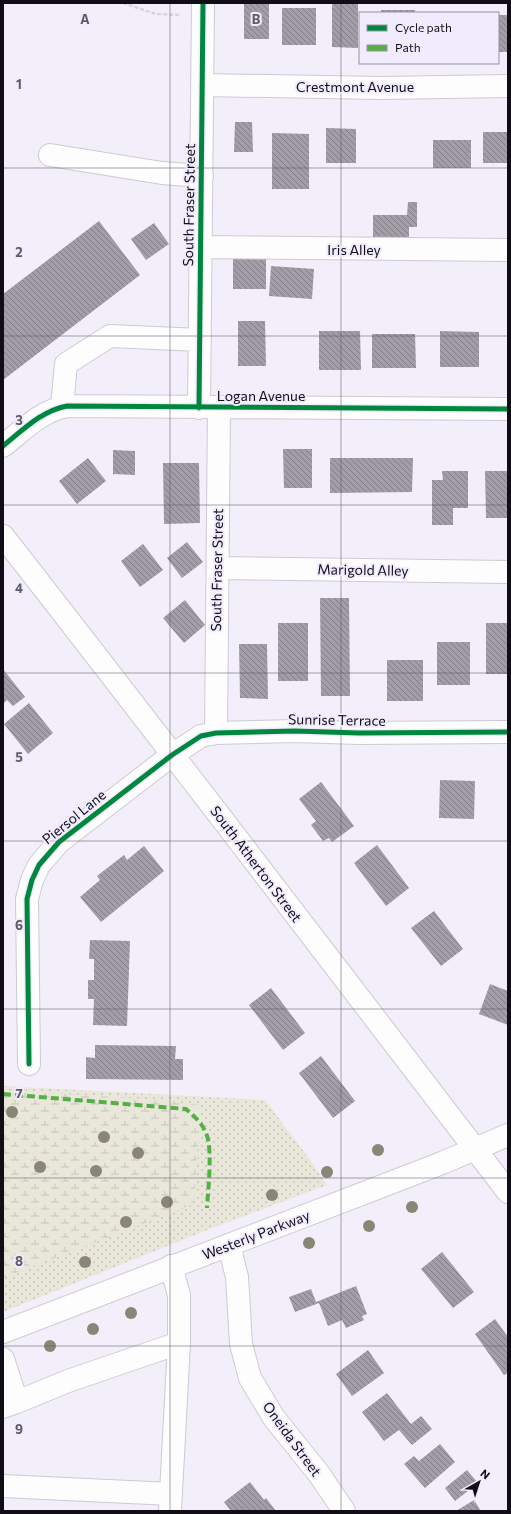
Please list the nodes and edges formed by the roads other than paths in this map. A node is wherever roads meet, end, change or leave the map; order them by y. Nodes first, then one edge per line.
1 (203, 3) edge
2 (203, 85) junction
3 (508, 86) edge
4 (50, 155) dead end
5 (202, 176) junction
6 (201, 247) junction
7 (508, 250) edge
8 (200, 340) junction
9 (62, 407) junction
10 (209, 408) junction
11 (508, 409) edge
12 (3, 446) edge
13 (3, 536) edge
14 (218, 568) junction
15 (508, 572) edge
16 (216, 732) junction
17 (508, 732) edge
18 (172, 755) junction
19 (29, 1064) dead end
20 (508, 1135) edge
21 (475, 1150) junction
22 (508, 1192) edge
23 (229, 1245) junction
24 (171, 1266) junction
25 (3, 1332) edge
26 (179, 1343) junction
27 (3, 1359) edge
28 (10, 1404) edge
29 (3, 1486) edge
30 (170, 1502) edge
31 (344, 1511) edge

1 - 2 street, South Fraser Street
2 - 3 street, Crestmont Avenue
2 - 5 street, South Fraser Street
4 - 5 street
5 - 6 street, South Fraser Street
6 - 7 street, Iris Alley
6 - 8 street, South Fraser Street
8 - 9 street
8 - 10 street, South Fraser Street
9 - 10 street, Logan Avenue
9 - 12 street, Logan Avenue
10 - 11 street, Logan Avenue
10 - 14 street, South Fraser Street
13 - 18 street, South Atherton Street
14 - 15 street, Marigold Alley
14 - 16 street, South Fraser Street
16 - 17 street, Sunrise Terrace
16 - 18 street, Sunrise Terrace
18 - 19 street, Piersol Lane
18 - 21 street, South Atherton Street
20 - 21 street, Westerly Parkway
21 - 22 street, South Atherton Street
21 - 23 street, Westerly Parkway
23 - 24 street, Westerly Parkway
23 - 31 street, Oneida Street
24 - 25 street, Westerly Parkway
24 - 26 street
26 - 28 street
26 - 30 street
27 - 28 street
29 - 30 street

